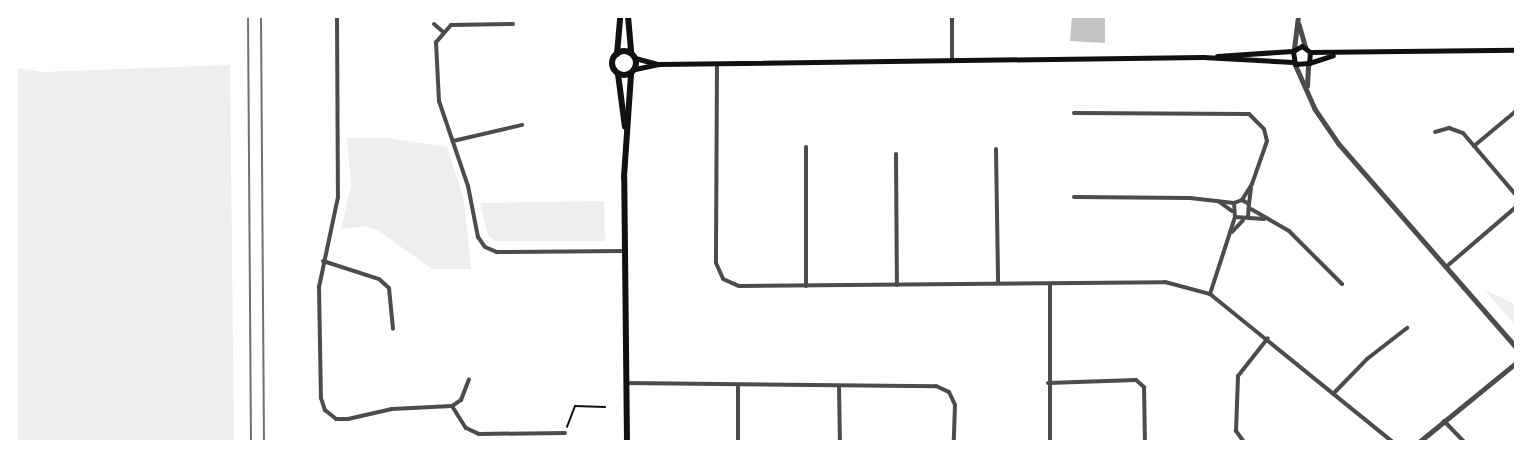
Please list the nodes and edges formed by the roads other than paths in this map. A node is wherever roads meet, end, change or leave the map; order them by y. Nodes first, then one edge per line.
1 (337, 16) edge
2 (620, 16) edge
3 (628, 16) edge
4 (952, 16) edge
5 (1298, 19) edge
6 (434, 24) dead end
7 (513, 24) dead end
8 (442, 31) junction
9 (1293, 50) junction
10 (1308, 50) junction
11 (1515, 50) edge
12 (617, 54) junction
13 (1338, 54) junction
14 (633, 56) junction
15 (1203, 57) junction
16 (952, 60) junction
17 (1294, 63) junction
18 (1308, 63) junction
19 (658, 64) junction
20 (717, 64) junction
21 (633, 72) junction
22 (618, 74) junction
23 (1306, 89) junction
24 (1515, 111) edge
25 (1074, 113) dead end
26 (522, 125) dead end
27 (625, 126) junction
28 (1435, 132) dead end
29 (453, 141) junction
30 (1474, 146) junction
31 (806, 147) dead end
32 (996, 149) dead end
33 (896, 154) dead end
34 (1252, 184) junction
35 (1515, 195) edge
36 (1074, 197) dead end
37 (1242, 200) junction
38 (1217, 201) junction
39 (1234, 203) junction
40 (1249, 204) junction
41 (1515, 207) edge
42 (1251, 209) junction
43 (1232, 211) junction
44 (1235, 217) junction
45 (1248, 217) junction
46 (1243, 219) junction
47 (1265, 219) junction
48 (1232, 233) junction
49 (624, 250) junction
50 (323, 261) junction
51 (1446, 267) junction
52 (998, 284) junction
53 (1342, 284) dead end
54 (897, 285) junction
55 (1050, 285) junction
56 (806, 286) junction
57 (1210, 294) junction
58 (1407, 328) dead end
59 (393, 329) dead end
60 (1268, 338) junction
61 (1515, 347) edge
62 (1515, 363) edge
63 (469, 379) dead end
64 (626, 383) junction
65 (1048, 383) junction
66 (738, 387) junction
67 (839, 387) junction
68 (1334, 394) junction
69 (452, 406) junction
70 (1443, 421) junction
71 (1378, 430) junction
72 (565, 433) road end
73 (625, 441) edge
74 (738, 441) edge
75 (840, 441) edge
76 (954, 441) edge
77 (1050, 441) edge
78 (1145, 441) edge
79 (1244, 441) edge
80 (1387, 441) edge
81 (1393, 441) edge
82 (1419, 441) edge
83 (1464, 441) edge

1 - 50 street
2 - 12 main road
3 - 14 main road
4 - 16 street
5 - 9 street
5 - 10 street
6 - 8 street
7 - 8 street
8 - 29 street
9 - 10 main road
9 - 15 main road
9 - 17 main road
10 - 13 main road
10 - 18 main road
11 - 13 main road
12 - 14 main road
12 - 22 main road
13 - 18 main road
14 - 19 main road
14 - 21 main road
15 - 16 main road
15 - 17 main road
16 - 20 main road
17 - 18 main road
17 - 23 street
18 - 23 street
19 - 20 main road
19 - 21 main road
20 - 56 street
21 - 22 main road
21 - 27 main road
22 - 27 main road
23 - 51 street
24 - 30 street
25 - 34 street
26 - 29 street
27 - 49 main road
28 - 30 street
29 - 49 street
30 - 35 street
31 - 56 street
32 - 52 street
33 - 54 street
34 - 37 street
34 - 40 street
36 - 38 street
37 - 39 street
37 - 40 street
38 - 39 street
38 - 43 street
39 - 43 street
40 - 42 street
41 - 51 street
42 - 45 street
42 - 47 street
43 - 44 street
44 - 46 street
44 - 48 street
45 - 46 street
45 - 47 street
46 - 48 street
47 - 53 street
48 - 57 street
49 - 64 main road
50 - 59 street
50 - 69 street
51 - 61 street
52 - 54 street
52 - 55 street
54 - 56 street
55 - 57 street
55 - 65 street
57 - 60 street
58 - 68 street
60 - 68 street
60 - 79 street
62 - 70 street
63 - 69 street
64 - 66 street
64 - 73 main road
65 - 77 street
65 - 78 street
66 - 67 street
66 - 74 street
67 - 75 street
67 - 76 street
68 - 71 street
69 - 72 street
70 - 82 street
70 - 83 street
71 - 80 street
71 - 81 street

